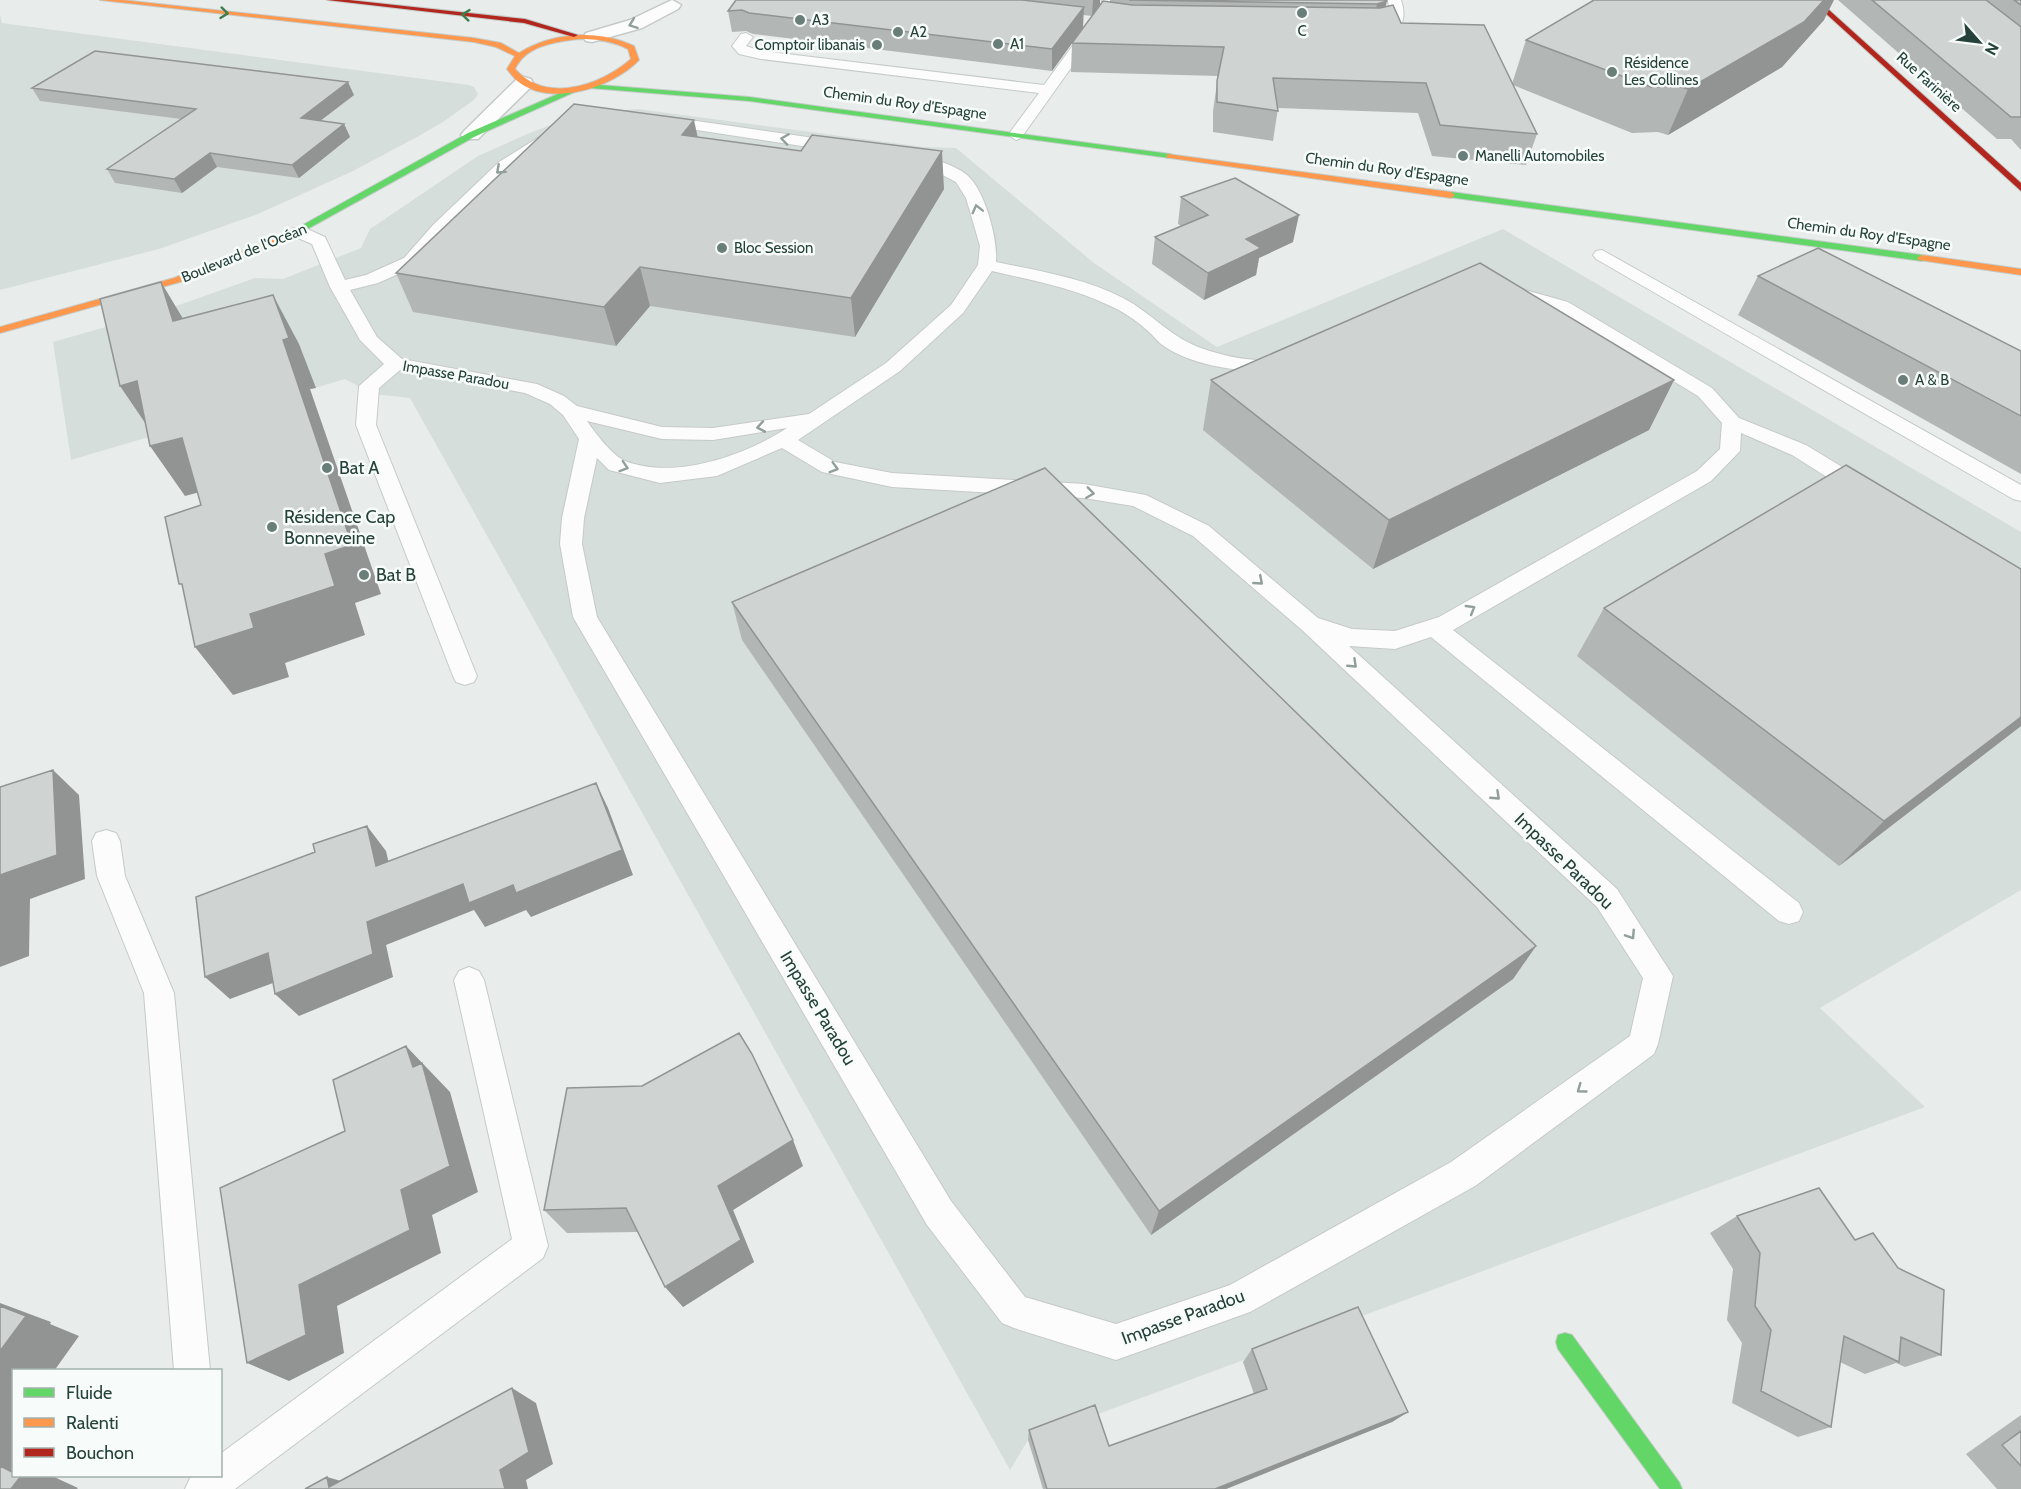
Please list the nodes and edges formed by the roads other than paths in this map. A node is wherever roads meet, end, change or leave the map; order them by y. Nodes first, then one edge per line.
1 (103, 0) edge
2 (330, 0) edge
3 (1109, 0) edge
4 (1394, 0) edge
5 (1815, 0) edge
6 (674, 3) edge
7 (1079, 22) edge
8 (1102, 24) junction
9 (1363, 31) edge
10 (585, 37) junction
11 (746, 37) edge
12 (641, 50) junction
13 (520, 56) junction
14 (650, 67) dead end
15 (689, 81) dead end
16 (524, 83) junction
17 (584, 88) junction
18 (1049, 90) junction
19 (749, 99) junction
20 (649, 119) edge
21 (564, 130) edge
22 (471, 135) junction
23 (1016, 135) junction
24 (858, 149) edge
25 (893, 154) edge
26 (2021, 188) edge
27 (300, 232) junction
28 (1602, 255) dead end
29 (987, 265) junction
30 (2021, 272) edge
31 (339, 287) junction
32 (1484, 288) edge
33 (0, 330) edge
34 (1300, 357) edge
35 (396, 364) junction
36 (570, 411) junction
37 (819, 416) junction
38 (1732, 422) junction
39 (589, 439) junction
40 (783, 440) junction
41 (2021, 494) edge
42 (1880, 500) edge
43 (1310, 624) junction
44 (1434, 627) junction
45 (465, 676) dead end
46 (106, 841) dead end
47 (1790, 912) dead end
48 (469, 980) dead end
49 (1565, 1342) dead end
50 (192, 1369) edge
51 (222, 1475) edge
52 (219, 1477) edge
53 (203, 1489) edge
54 (1672, 1489) edge

1 -> 13 street
10 -> 2 street
3 - 8 lane
4 - 9 lane
5 - 26 street, Rue Farinière
6 -> 10 street
6 - 12 street
7 - 8 lane
8 - 18 lane
10 - 12 street
10 - 13 street
11 - 18 lane
12 - 14 street
12 - 17 street, Boulevard de l'Océan
13 - 16 street
15 - 19 street, Chemin du Roy d'Espagne
16 - 17 street, Chemin du Roy d'Espagne
16 - 22 street, Boulevard de l'Océan
17 - 19 street, Chemin du Roy d'Espagne
17 - 22 street, Boulevard de l'Océan
18 - 23 lane
19 - 23 street, Chemin du Roy d'Espagne
24 -> 20 lane
21 -> 31 lane
22 - 27 street, Boulevard de l'Océan
23 - 30 street, Chemin du Roy d'Espagne
29 -> 25 lane
27 - 31 lane, Impasse Paradou
27 - 33 street, Boulevard de l'Océan
28 - 41 lane
29 - 34 lane
29 - 37 lane
31 - 35 lane, Impasse Paradou
32 - 38 lane
35 - 36 lane, Impasse Paradou
35 - 45 lane
37 -> 36 lane
36 - 39 lane
37 - 40 lane
38 - 42 lane
44 -> 38 lane
39 -> 40 lane
43 -> 39 lane, Impasse Paradou
40 -> 43 lane, Impasse Paradou
43 - 44 lane
44 - 47 lane
46 - 50 lane
48 - 51 lane
49 - 54 street
52 - 53 lane

